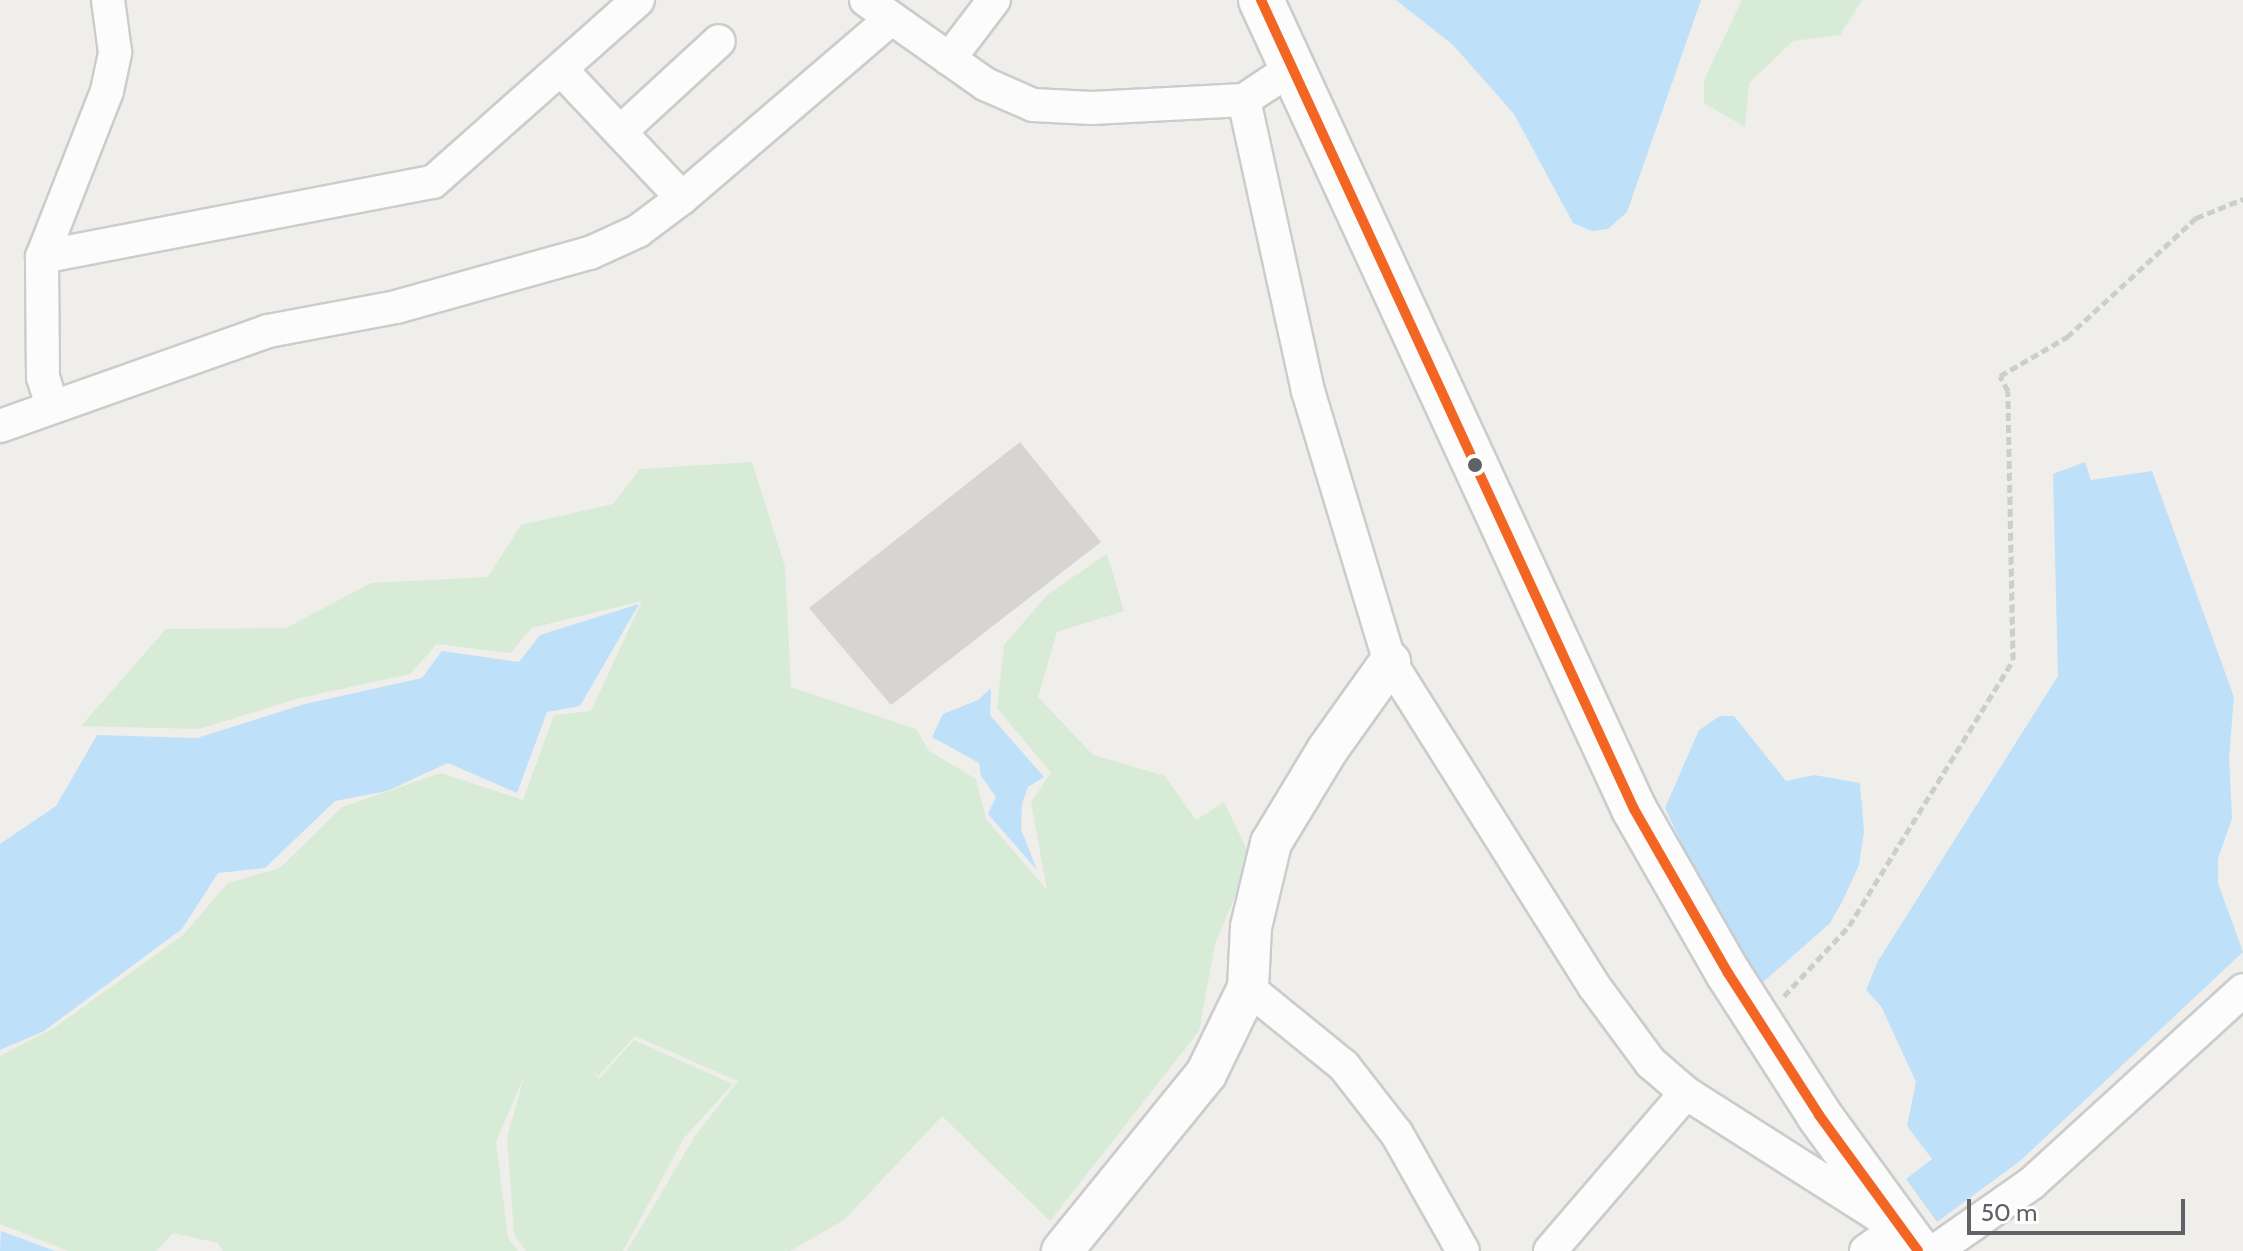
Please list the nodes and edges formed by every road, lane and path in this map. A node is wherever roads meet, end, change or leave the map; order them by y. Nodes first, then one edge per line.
1 (108, 0) edge
2 (638, 0) edge
3 (994, 0) edge
4 (1261, 0) edge
5 (879, 10) edge
6 (719, 41) dead end
7 (949, 59) junction
8 (1292, 68) junction
9 (570, 79) dead end
10 (1244, 100) junction
11 (620, 132) junction
12 (682, 198) junction
13 (2243, 199) edge
14 (42, 257) junction
15 (52, 405) junction
16 (0, 426) edge
17 (1390, 662) junction
18 (1248, 988) junction
19 (2243, 990) edge
20 (1782, 998) dead end
21 (1686, 1093) junction
22 (1920, 1245) edge
23 (1062, 1251) edge
24 (1463, 1251) edge
25 (1550, 1251) edge
26 (1866, 1251) edge

1 - 14 street
2 - 14 street
3 - 7 street
4 - 8 main road
5 - 7 street
5 - 12 street
6 - 11 street
7 - 10 street
8 - 10 street
8 - 22 main road
9 - 11 street
10 - 17 street
11 - 12 street
12 - 15 street
13 - 20 path
14 - 15 street
15 - 16 street
17 - 18 street
17 - 21 street
18 - 23 street
18 - 24 street
19 - 22 street
21 - 22 street
21 - 25 street
22 - 26 street

